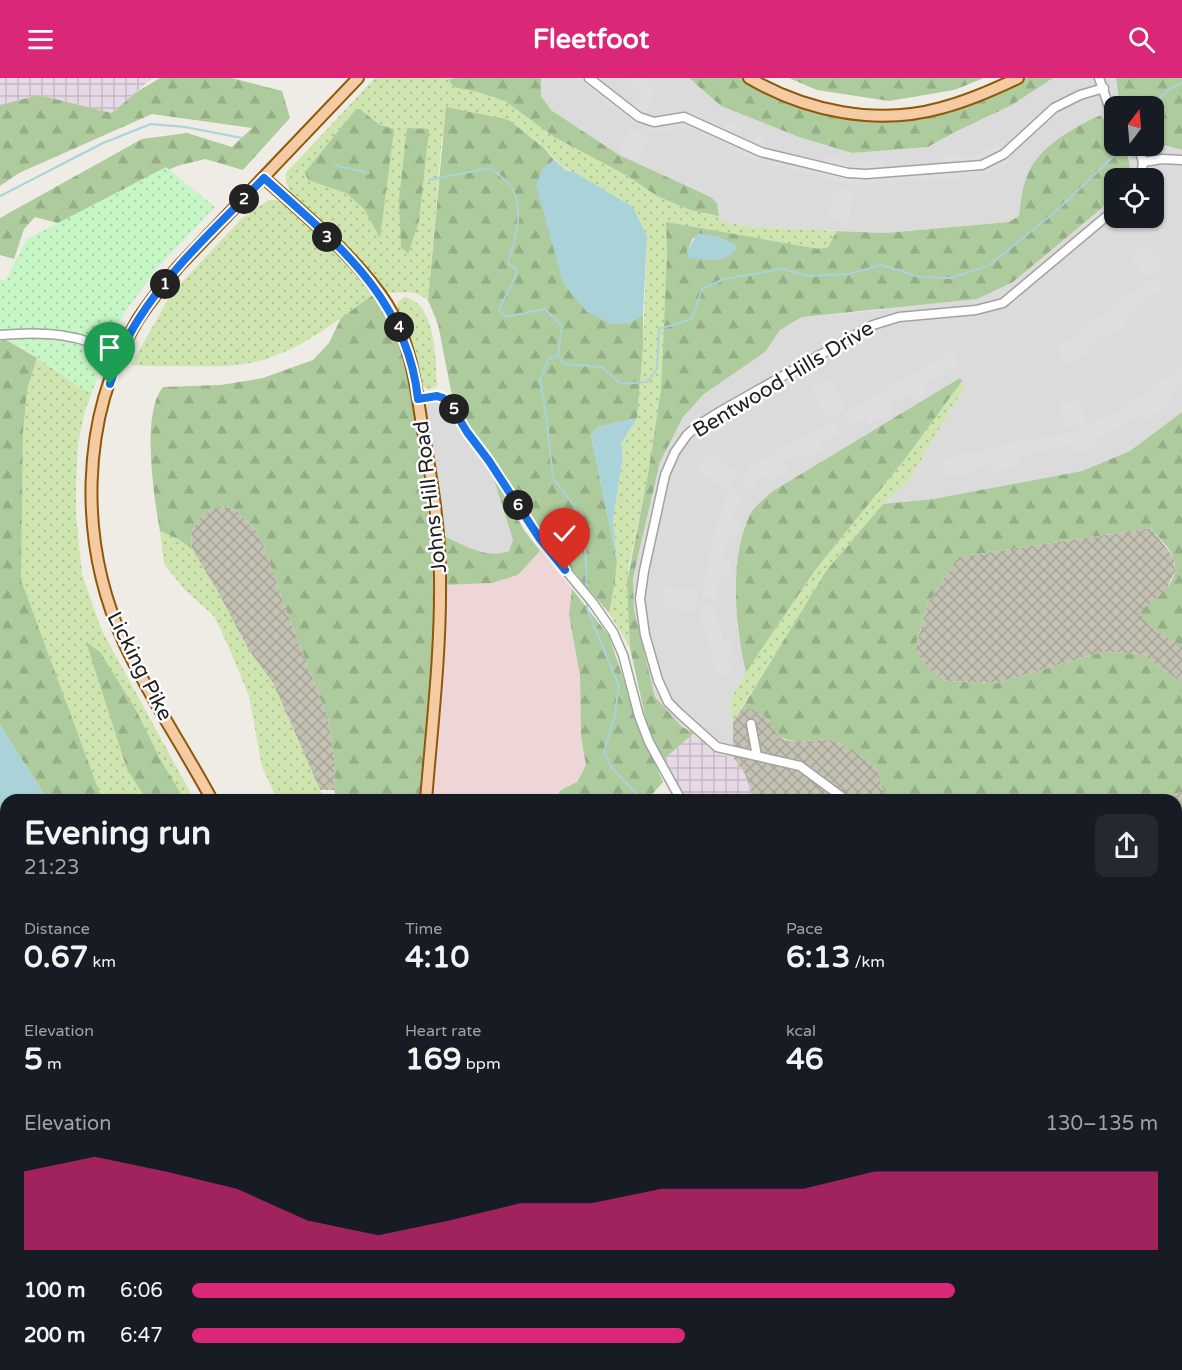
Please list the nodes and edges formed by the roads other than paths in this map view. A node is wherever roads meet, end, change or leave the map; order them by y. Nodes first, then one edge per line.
1 (358, 78) edge
2 (590, 78) edge
3 (749, 78) edge
4 (1018, 78) edge
5 (1099, 78) edge
6 (1106, 78) edge
7 (1104, 88) junction
8 (1106, 96) edge
9 (1141, 156) edge
10 (1182, 160) edge
11 (1143, 162) junction
12 (1142, 168) edge
13 (264, 178) junction
14 (1104, 218) edge
15 (0, 335) edge
16 (119, 356) junction
17 (418, 399) junction
18 (751, 724) dead end
19 (757, 756) junction
20 (209, 794) edge
21 (427, 794) edge
22 (678, 794) edge
23 (838, 794) edge

1 - 13 main road, Licking Pike
2 - 7 street
3 - 4 main road
5 - 7 street
6 - 7 street
7 - 8 street
9 - 11 street
10 - 11 street
11 - 12 street
13 - 16 main road, Licking Pike
13 - 17 main road, Johns Hill Road
14 - 19 street, Bentwood Hills Drive
15 - 16 street
16 - 20 main road, Licking Pike
17 - 21 main road, Johns Hill Road
17 - 22 street
18 - 19 street
19 - 23 street, Bentwood Hills Drive

